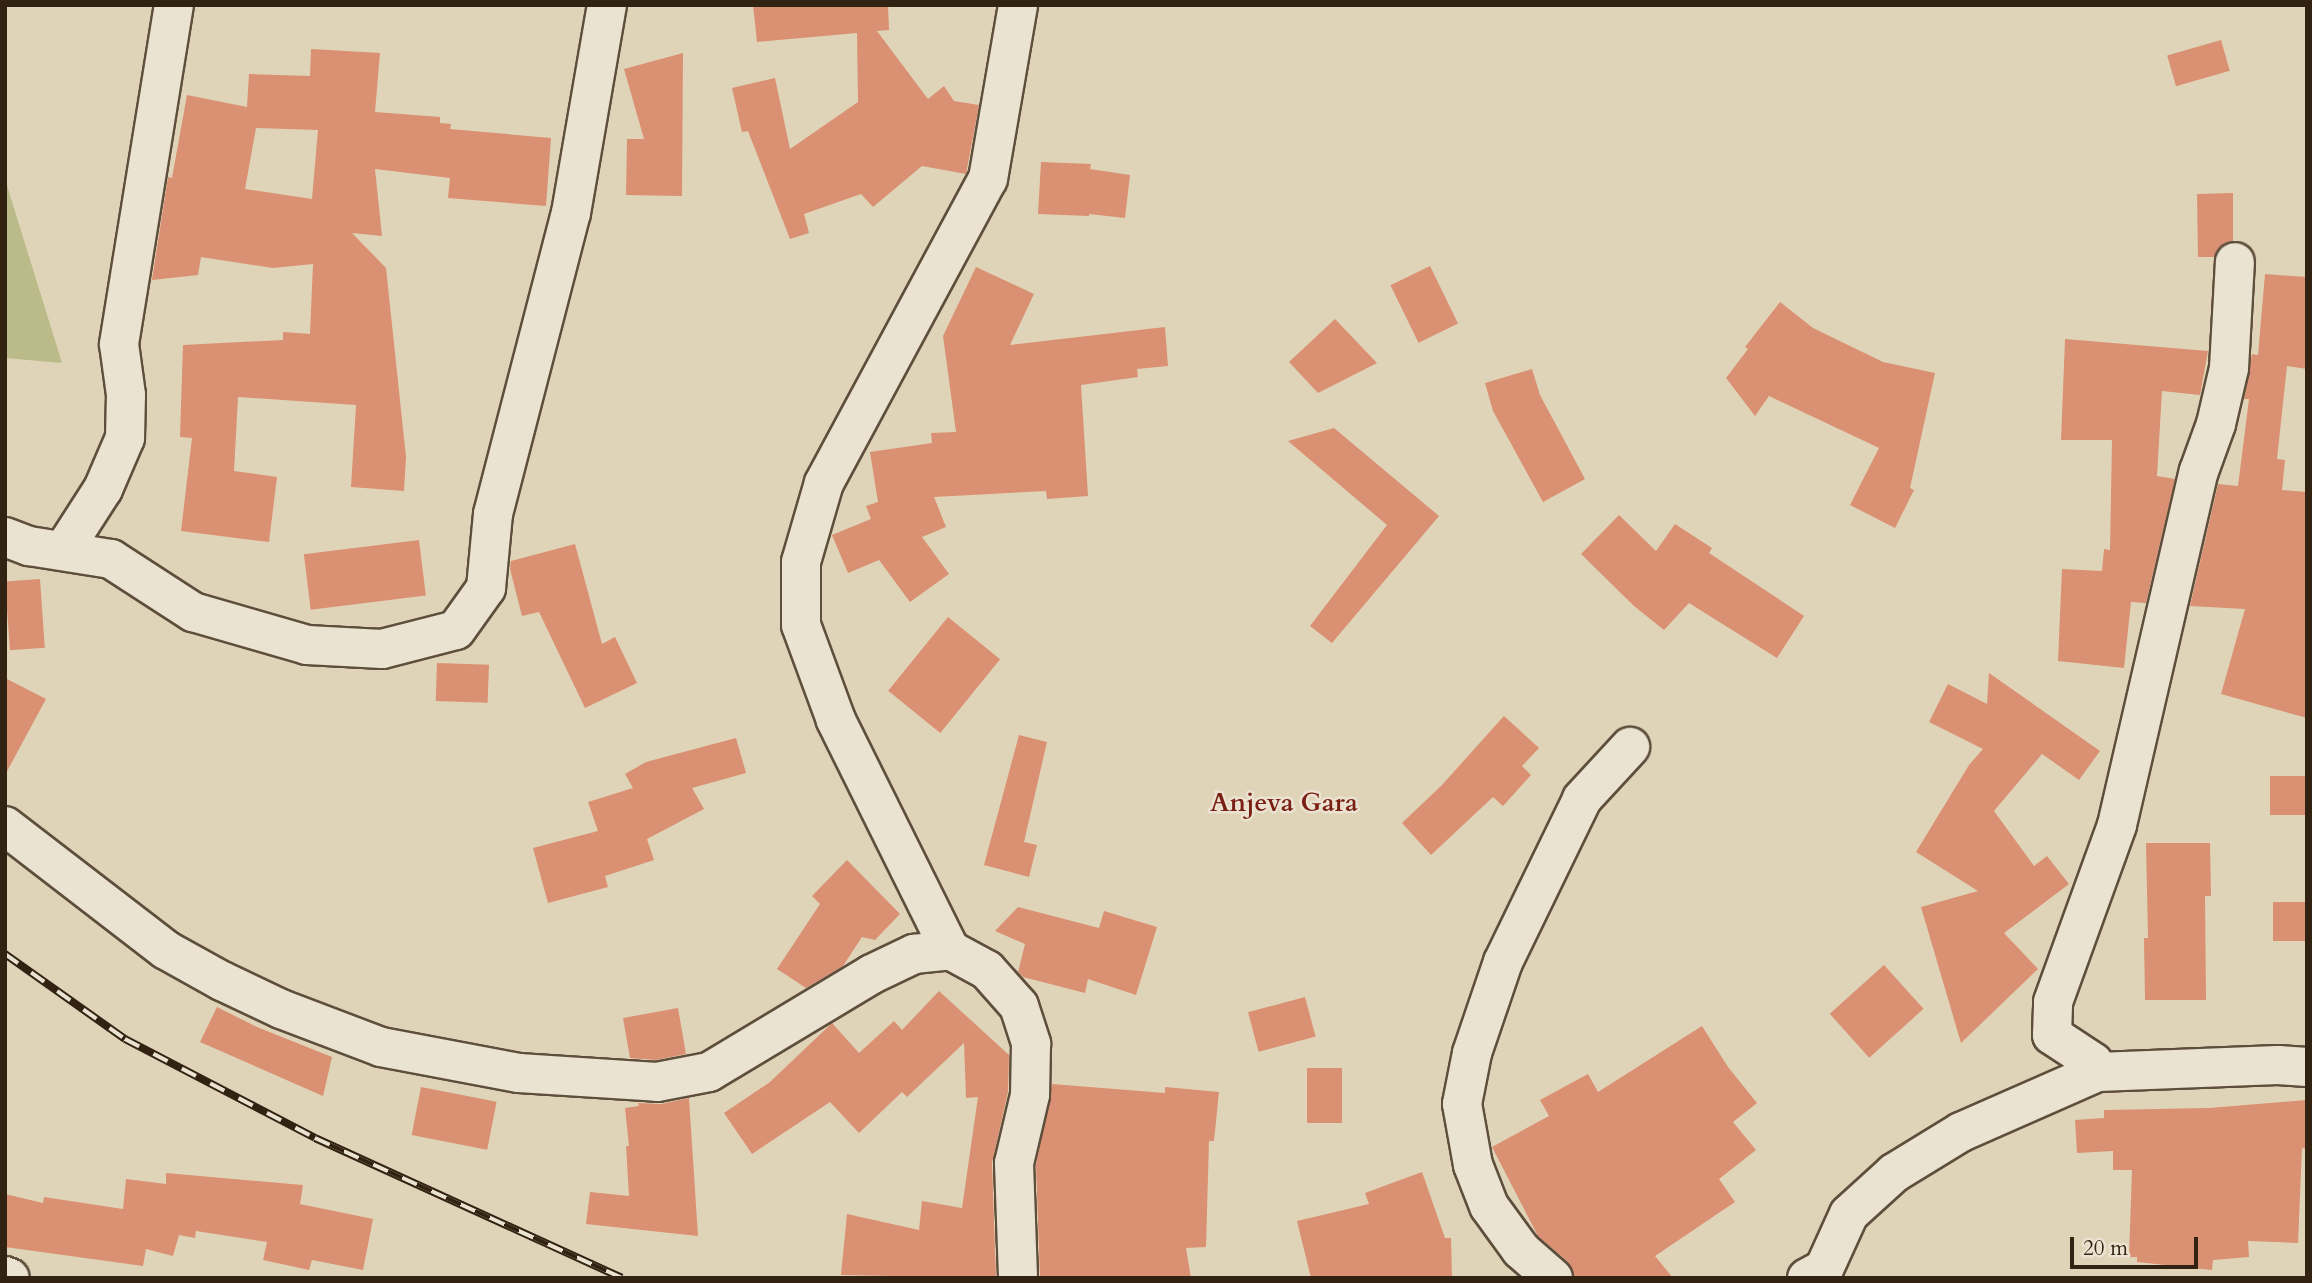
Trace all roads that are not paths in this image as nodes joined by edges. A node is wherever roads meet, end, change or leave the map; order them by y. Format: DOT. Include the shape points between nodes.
graph roads {
  1 [pos="174,5"];
  2 [pos="607,5"];
  3 [pos="1018,5"];
  4 [pos="2235,262"];
  5 [pos="5,537"];
  6 [pos="63,551"];
  7 [pos="1630,747"];
  8 [pos="5,826"];
  9 [pos="950,950"];
  10 [pos="2307,1067"];
  11 [pos="2098,1072"];
  12 [pos="5,1276"];
  13 [pos="10,1278"];
  14 [pos="1018,1278"];
  15 [pos="1553,1278"];
  16 [pos="1807,1278"];
  1 -- 6 [label="street" via="119,344 126,395 125,438 103,489"];
  2 -- 6 [label="street" via="571,213 493,514 486,588 456,630 382,649 307,645 193,612 111,559"];
  3 -- 9 [label="street" via="988,179 824,483 801,562 801,625 836,720"];
  4 -- 11 [label="street" via="2229,368 2199,471 2118,825 2053,1002 2052,1035 2093,1062"];
  5 -- 6 [label="street"];
  7 -- 15 [label="street" via="1582,799 1509,950 1472,1053 1462,1104 1473,1165 1489,1206 1521,1250"];
  8 -- 9 [label="street" via="166,950 222,981 281,1009 381,1046 519,1073 657,1083 709,1072 872,974 914,954"];
  9 -- 14 [label="street" via="987,970 1019,1006 1031,1044 1030,1095 1014,1163"];
  10 -- 11 [label="street"];
  11 -- 16 [label="street" via="1961,1132 1894,1173 1849,1214 1824,1269"];
  12 -- 13 [label="street"];
}
